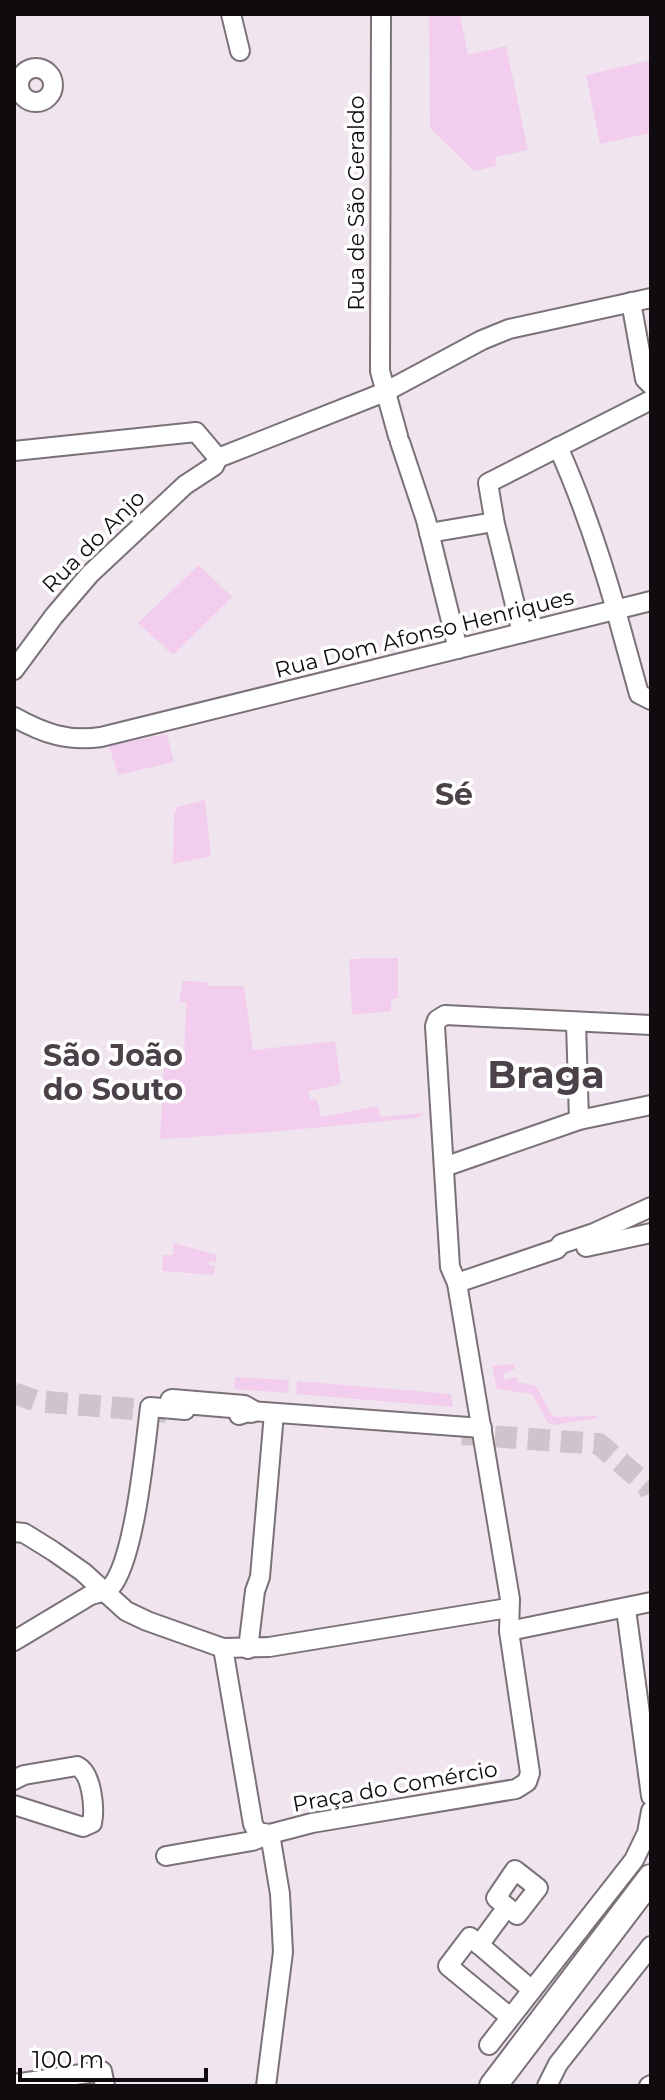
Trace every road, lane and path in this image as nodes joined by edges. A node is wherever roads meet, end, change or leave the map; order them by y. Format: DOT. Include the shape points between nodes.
graph roads {
  1 [pos="231,14"];
  2 [pos="381,14"];
  3 [pos="240,51"];
  4 [pos="651,298"];
  5 [pos="631,302"];
  6 [pos="651,385"];
  7 [pos="385,392"];
  8 [pos="651,400"];
  9 [pos="558,447"];
  10 [pos="14,451"];
  11 [pos="218,458"];
  12 [pos="494,522"];
  13 [pos="429,533"];
  14 [pos="651,601"];
  15 [pos="617,614"];
  16 [pos="522,633"];
  17 [pos="458,649"];
  18 [pos="14,670"];
  19 [pos="651,700"];
  20 [pos="14,717"];
  21 [pos="576,1023"];
  22 [pos="651,1025"];
  23 [pos="651,1105"];
  24 [pos="579,1120"];
  25 [pos="444,1167"];
  26 [pos="651,1207"];
  27 [pos="651,1233"];
  28 [pos="557,1249"];
  29 [pos="457,1283"];
  30 [pos="161,1404"];
  31 [pos="251,1411"];
  32 [pos="274,1413"];
  33 [pos="482,1428"];
  34 [pos="14,1532"];
  35 [pos="105,1592"];
  36 [pos="651,1602"];
  37 [pos="508,1608"];
  38 [pos="626,1609"];
  39 [pos="509,1631"];
  40 [pos="14,1641"];
  41 [pos="223,1648"];
  42 [pos="248,1649"];
  43 [pos="14,1780"];
  44 [pos="651,1796"];
  45 [pos="14,1805"];
  46 [pos="651,1811"];
  47 [pos="270,1834"];
  48 [pos="166,1856"];
  49 [pos="651,1878"];
  50 [pos="507,1907"];
  51 [pos="651,1907"];
  52 [pos="479,1945"];
  53 [pos="651,1946"];
  54 [pos="532,1990"];
  55 [pos="510,2017"];
  56 [pos="489,2045"];
  57 [pos="83,2080"];
  58 [pos="14,2084"];
  59 [pos="105,2086"];
  60 [pos="266,2086"];
  61 [pos="493,2086"];
  62 [pos="512,2086"];
  63 [pos="547,2086"];
  1 -- 3 [label="street"];
  2 -- 7 [label="street, Rua de São Geraldo" via="379,341"];
  4 -- 5 [label="street, Rua do Anjo"];
  5 -- 6 [label="street" via="645,379"];
  5 -- 7 [label="street, Rua do Anjo" via="509,329"];
  7 -- 11 [label="street, Rua do Anjo"];
  7 -- 13 [label="street, Rua de São Geraldo"];
  8 -- 9 [label="street"];
  9 -- 12 [label="street" via="488,483"];
  9 -- 15 [label="street" via="586,514"];
  10 -- 11 [label="street" via="196,432"];
  11 -- 18 [label="street, Rua do Anjo" via="90,574"];
  12 -- 13 [label="street"];
  12 -- 16 [label="street"];
  13 -- 17 [label="street, Rua de São Geraldo"];
  14 -- 15 [label="street, Rua Dom Afonso Henriques"];
  15 -- 16 [label="street, Rua Dom Afonso Henriques"];
  15 -- 19 [label="street" via="639,694"];
  16 -- 17 [label="street, Rua Dom Afonso Henriques"];
  17 -- 20 [label="street, Rua Dom Afonso Henriques" via="86,739 48,734"];
  21 -- 22 [label="street"];
  21 -- 24 [label="street"];
  21 -- 25 [label="street, Praça do Comércio" via="445,1015 437,1020"];
  23 -- 24 [label="street"];
  24 -- 25 [label="street"];
  25 -- 29 [label="street, Praça do Comércio" via="450,1267"];
  26 -- 28 [label="street"];
  27 -- 28 [label="street" via="564,1253"];
  28 -- 29 [label="street"];
  29 -- 33 [label="street, Praça do Comércio"];
  30 -- 31 [label="main road"];
  30 -- 35 [label="street" via="123,1565"];
  31 -- 32 [label="street"];
  32 -- 33 [label="street"];
  32 -- 42 [label="street" via="260,1577"];
  33 -- 37 [label="street, Praça do Comércio"];
  34 -- 35 [label="street" via="53,1551"];
  35 -- 40 [label="street"];
  35 -- 41 [label="street" via="147,1621"];
  36 -- 38 [label="street"];
  37 -- 39 [label="street, Praça do Comércio"];
  37 -- 42 [label="street"];
  38 -- 39 [label="street"];
  38 -- 44 [label="street"];
  39 -- 47 [label="street, Praça do Comércio" via="530,1773 527,1782 516,1789"];
  41 -- 42 [label="street"];
  41 -- 47 [label="street, Praça do Comércio" via="253,1824 257,1832"];
  43 -- 45 [label="street" via="83,1769 92,1823 83,1827"];
  46 -- 54 [label="street" via="634,1860"];
  47 -- 48 [label="street"];
  47 -- 60 [label="street" via="283,1952"];
  49 -- 61 [label="highway"];
  50 -- 52 [label="street"];
  51 -- 62 [label="highway"];
  52 -- 54 [label="street"];
  52 -- 55 [label="street" via="470,1937 448,1966"];
  53 -- 63 [label="street" via="558,2064"];
  54 -- 55 [label="street"];
  55 -- 56 [label="street"];
  57 -- 58 [label="street"];
  57 -- 59 [label="street" via="102,2071"];
}
